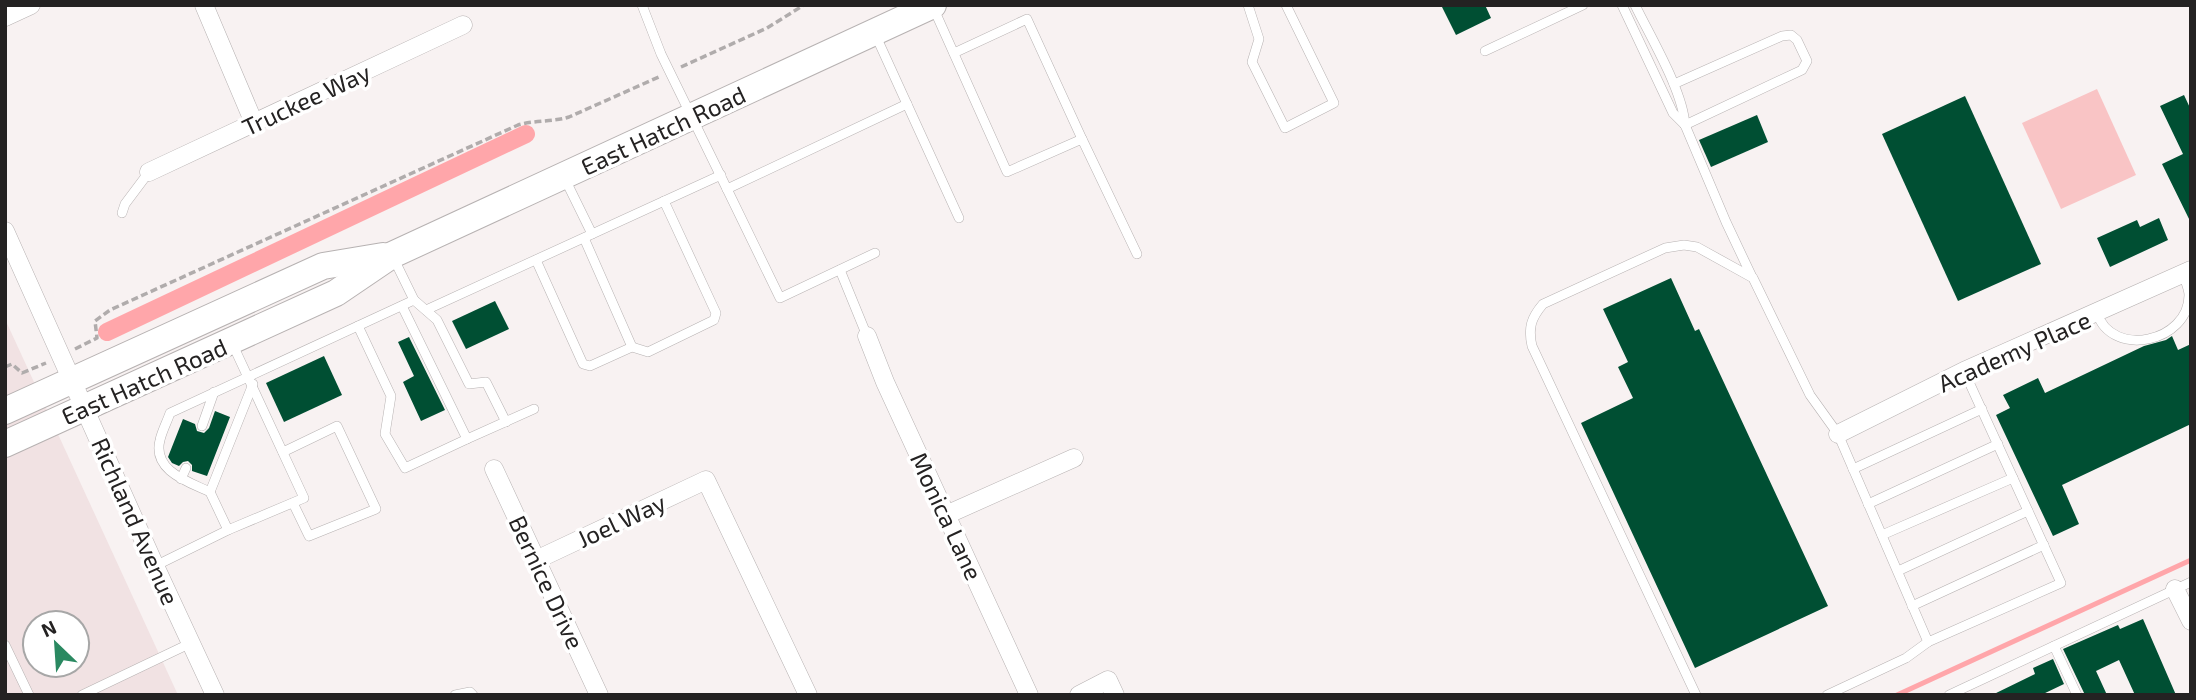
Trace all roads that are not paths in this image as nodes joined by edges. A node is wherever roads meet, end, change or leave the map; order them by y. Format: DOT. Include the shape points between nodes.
graph roads {
  1 [pos="31,5"];
  2 [pos="204,5"];
  3 [pos="642,5"];
  4 [pos="933,5"];
  5 [pos="1248,5"];
  6 [pos="1286,5"];
  7 [pos="1583,5"];
  8 [pos="1622,5"];
  9 [pos="1635,5"];
  10 [pos="5,17"];
  11 [pos="463,25"];
  12 [pos="875,32"];
  13 [pos="1485,51"];
  14 [pos="954,52"];
  15 [pos="1674,84"];
  16 [pos="907,104"];
  17 [pos="691,117"];
  18 [pos="254,122"];
  19 [pos="1685,125"];
  20 [pos="1082,139"];
  21 [pos="149,172"];
  22 [pos="721,175"];
  23 [pos="564,176"];
  24 [pos="727,189"];
  25 [pos="664,201"];
  26 [pos="122,213"];
  27 [pos="959,218"];
  28 [pos="5,231"];
  29 [pos="588,236"];
  30 [pos="875,253"];
  31 [pos="1137,254"];
  32 [pos="392,255"];
  33 [pos="536,260"];
  34 [pos="840,270"];
  35 [pos="2187,272"];
  36 [pos="1753,278"];
  37 [pos="414,300"];
  38 [pos="402,306"];
  39 [pos="426,310"];
  40 [pos="2097,313"];
  41 [pos="358,326"];
  42 [pos="867,336"];
  43 [pos="231,341"];
  44 [pos="632,347"];
  45 [pos="1964,371"];
  46 [pos="251,380"];
  47 [pos="72,381"];
  48 [pos="214,393"];
  49 [pos="85,407"];
  50 [pos="534,409"];
  51 [pos="1982,409"];
  52 [pos="5,411"];
  53 [pos="506,422"];
  54 [pos="202,426"];
  55 [pos="1838,434"];
  56 [pos="467,439"];
  57 [pos="5,444"];
  58 [pos="1998,444"];
  59 [pos="283,452"];
  60 [pos="1074,458"];
  61 [pos="186,468"];
  62 [pos="494,469"];
  63 [pos="1853,469"];
  64 [pos="181,478"];
  65 [pos="2013,478"];
  66 [pos="210,492"];
  67 [pos="293,503"];
  68 [pos="1868,504"];
  69 [pos="2028,511"];
  70 [pos="946,515"];
  71 [pos="228,530"];
  72 [pos="1882,535"];
  73 [pos="2044,545"];
  74 [pos="537,560"];
  75 [pos="155,566"];
  76 [pos="1898,571"];
  77 [pos="2183,586"];
  78 [pos="1912,606"];
  79 [pos="2191,621"];
  80 [pos="1928,642"];
  81 [pos="191,643"];
  82 [pos="5,645"];
  83 [pos="2054,646"];
  84 [pos="1111,688"];
  85 [pos="29,695"];
  86 [pos="82,695"];
  87 [pos="215,695"];
  88 [pos="455,695"];
  89 [pos="474,695"];
  90 [pos="599,695"];
  91 [pos="808,695"];
  92 [pos="1028,695"];
  93 [pos="1079,695"];
  94 [pos="1696,695"];
  95 [pos="1827,695"];
  96 [pos="1949,695"];
  97 [pos="2077,695"];
  1 -- 10 [label="street"];
  2 -- 18 [label="street"];
  3 -- 17 [label="lane"];
  4 -- 12 [label="main road, East Hatch Road"];
  4 -- 14 [label="lane"];
  5 -- 6 [label="lane" via="1259,39 1252,62 1285,128 1334,103"];
  7 -- 13 [label="lane"];
  8 -- 19 [label="lane" via="1673,113"];
  9 -- 15 [label="lane"];
  11 -- 18 [label="street, Truckee Way"];
  12 -- 16 [label="lane"];
  12 -- 17 [label="main road, East Hatch Road"];
  14 -- 20 [label="lane" via="1027,19"];
  14 -- 20 [label="lane" via="1007,172"];
  15 -- 19 [label="lane"];
  15 -- 19 [label="lane" via="1782,36 1797,40 1807,61 1802,70"];
  16 -- 24 [label="lane"];
  16 -- 27 [label="lane"];
  17 -- 22 [label="lane"];
  17 -- 23 [label="main road, East Hatch Road"];
  18 -- 21 [label="street, Truckee Way"];
  19 -- 36 [label="lane"];
  20 -- 31 [label="lane"];
  21 -- 26 [label="lane"];
  22 -- 24 [label="lane"];
  22 -- 25 [label="lane"];
  23 -- 29 [label="lane"];
  23 -- 32 [label="main road, East Hatch Road"];
  24 -- 34 [label="lane" via="780,298"];
  25 -- 29 [label="lane"];
  25 -- 44 [label="lane" via="716,313 714,320 648,352"];
  28 -- 47 [label="street, Richland Avenue"];
  29 -- 33 [label="lane"];
  29 -- 44 [label="lane"];
  30 -- 34 [label="lane"];
  32 -- 37 [label="lane"];
  32 -- 43 [label="main road, East Hatch Road" via="336,293"];
  32 -- 47 [label="main road, East Hatch Road" via="323,266"];
  33 -- 39 [label="lane"];
  33 -- 44 [label="lane" via="583,364 590,366"];
  34 -- 42 [label="lane"];
  35 -- 40 [label="street, Academy Place"];
  35 -- 40 [label="lane" via="2185,311 2176,326 2162,335 2146,341 2129,340 2113,333"];
  36 -- 55 [label="lane" via="1810,395"];
  36 -- 94 [label="lane" via="1697,247 1665,248 1544,304 1533,315 1528,331"];
  37 -- 38 [label="lane"];
  37 -- 39 [label="lane"];
  38 -- 41 [label="lane"];
  38 -- 56 [label="lane"];
  39 -- 53 [label="lane" via="437,320 469,384 486,382"];
  40 -- 45 [label="street, Academy Place"];
  41 -- 46 [label="lane"];
  41 -- 56 [label="lane" via="391,396 385,434 405,468"];
  42 -- 70 [label="street, Monica Lane"];
  43 -- 46 [label="lane"];
  43 -- 49 [label="main road, East Hatch Road"];
  45 -- 51 [label="lane"];
  45 -- 55 [label="street, Academy Place"];
  46 -- 48 [label="lane"];
  46 -- 59 [label="lane"];
  46 -- 66 [label="lane"];
  47 -- 49 [label="street, Richland Avenue"];
  47 -- 52 [label="main road, East Hatch Road"];
  48 -- 54 [label="lane"];
  48 -- 64 [label="lane" via="170,413 166,423 159,443 162,459 171,474"];
  49 -- 57 [label="main road, East Hatch Road"];
  49 -- 75 [label="street, Richland Avenue"];
  50 -- 53 [label="lane"];
  51 -- 58 [label="lane"];
  51 -- 63 [label="lane"];
  53 -- 56 [label="lane"];
  55 -- 63 [label="lane"];
  58 -- 65 [label="lane"];
  58 -- 68 [label="lane"];
  59 -- 67 [label="lane" via="304,498"];
  59 -- 67 [label="lane" via="337,426 376,509 309,536"];
  60 -- 70 [label="street"];
  61 -- 64 [label="lane"];
  62 -- 74 [label="street, Bernice Drive"];
  63 -- 68 [label="lane"];
  64 -- 66 [label="lane"];
  65 -- 69 [label="lane"];
  65 -- 72 [label="lane"];
  66 -- 71 [label="lane"];
  67 -- 71 [label="lane"];
  68 -- 72 [label="lane"];
  69 -- 73 [label="lane"];
  69 -- 76 [label="lane"];
  70 -- 92 [label="street, Monica Lane"];
  71 -- 75 [label="lane"];
  72 -- 76 [label="lane"];
  73 -- 78 [label="lane"];
  73 -- 80 [label="lane" via="2061,583"];
  74 -- 90 [label="street, Bernice Drive"];
  74 -- 91 [label="street, Joel Way" via="706,481"];
  75 -- 81 [label="street, Richland Avenue"];
  76 -- 78 [label="lane"];
  77 -- 79 [label="street"];
  77 -- 83 [label="lane"];
  78 -- 80 [label="lane"];
  80 -- 95 [label="lane" via="1906,658"];
  81 -- 86 [label="lane"];
  81 -- 87 [label="street, Richland Avenue"];
  82 -- 85 [label="lane"];
  83 -- 96 [label="lane"];
  83 -- 97 [label="lane"];
  84 -- 93 [label="street"];
  88 -- 89 [label="lane"];
}
